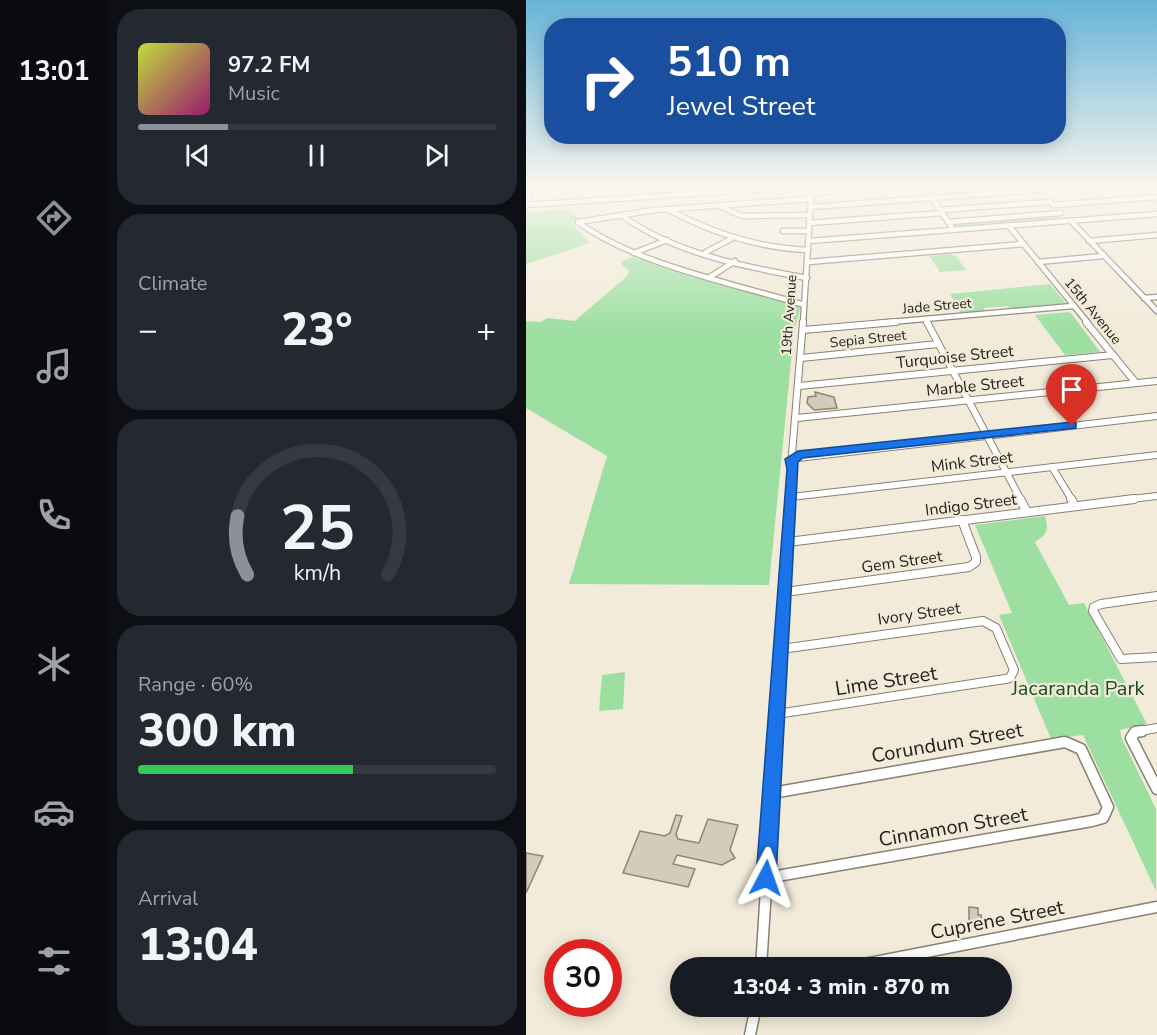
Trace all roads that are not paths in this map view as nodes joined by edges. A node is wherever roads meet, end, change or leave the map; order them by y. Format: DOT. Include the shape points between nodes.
graph roads {
  1 [pos="597,235"];
  2 [pos="657,235"];
  3 [pos="723,235"];
  4 [pos="809,235"];
  5 [pos="890,235"];
  6 [pos="1016,235"];
  7 [pos="1084,235"];
  8 [pos="1150,235"];
  9 [pos="731,239"];
  10 [pos="667,240"];
  11 [pos="1089,241"];
  12 [pos="809,242"];
  13 [pos="1023,244"];
  14 [pos="808,250"];
  15 [pos="706,252"];
  16 [pos="634,253"];
  17 [pos="1103,256"];
  18 [pos="735,261"];
  19 [pos="808,261"];
  20 [pos="1038,262"];
  21 [pos="710,277"];
  22 [pos="806,278"];
  23 [pos="1156,297"];
  24 [pos="1144,298"];
  25 [pos="804,305"];
  26 [pos="1073,306"];
  27 [pos="1156,311"];
  28 [pos="926,319"];
  29 [pos="803,330"];
  30 [pos="938,344"];
  31 [pos="1113,355"];
  32 [pos="801,358"];
  33 [pos="953,371"];
  34 [pos="1156,381"];
  35 [pos="1136,383"];
  36 [pos="799,386"];
  37 [pos="968,400"];
  38 [pos="1156,416"];
  39 [pos="797,418"];
  40 [pos="987,435"];
  41 [pos="1156,454"];
  42 [pos="796,457"];
  43 [pos="1052,466"];
  44 [pos="1006,472"];
  45 [pos="1156,496"];
  46 [pos="792,497"];
  47 [pos="1075,506"];
  48 [pos="1027,512"];
  49 [pos="962,520"];
  50 [pos="788,542"];
  51 [pos="785,592"];
  52 [pos="1156,596"];
  53 [pos="781,649"];
  54 [pos="1156,657"];
  55 [pos="1000,680"];
  56 [pos="777,714"];
  57 [pos="1156,728"];
  58 [pos="1096,779"];
  59 [pos="1156,789"];
  60 [pos="772,790"];
  61 [pos="766,878"];
  62 [pos="1156,907"];
  63 [pos="762,957"];
  64 [pos="900,957"];
  65 [pos="754,1017"];
  66 [pos="750,1035"];
  1 -- 16 [label="street"];
  2 -- 10 [label="street"];
  3 -- 9 [label="street"];
  4 -- 12 [label="street, 19th Avenue"];
  5 -- 12 [label="street"];
  6 -- 13 [label="street, 15th Avenue"];
  7 -- 11 [label="street"];
  8 -- 11 [label="street"];
  9 -- 14 [label="street" via="769,249"];
  9 -- 15 [label="street"];
  10 -- 15 [label="street"];
  10 -- 16 [label="street"];
  11 -- 17 [label="street"];
  12 -- 14 [label="street, 19th Avenue"];
  13 -- 19 [label="street"];
  13 -- 20 [label="street, 15th Avenue"];
  14 -- 19 [label="street, 19th Avenue"];
  15 -- 18 [label="street"];
  16 -- 21 [label="street"];
  17 -- 20 [label="street"];
  17 -- 24 [label="street"];
  18 -- 21 [label="street"];
  18 -- 22 [label="street"];
  19 -- 22 [label="street, 19th Avenue"];
  20 -- 26 [label="street, 15th Avenue"];
  21 -- 25 [label="street"];
  22 -- 25 [label="street, 19th Avenue"];
  23 -- 24 [label="street"];
  24 -- 27 [label="street"];
  25 -- 29 [label="street, 19th Avenue"];
  26 -- 28 [label="street, Jade Street"];
  26 -- 31 [label="street, 15th Avenue"];
  28 -- 29 [label="street, Jade Street"];
  28 -- 30 [label="street"];
  29 -- 32 [label="street, 19th Avenue"];
  30 -- 32 [label="street, Sepia Street"];
  30 -- 33 [label="street"];
  31 -- 33 [label="street, Turquoise Street"];
  31 -- 35 [label="street, 15th Avenue"];
  32 -- 36 [label="street, 19th Avenue"];
  33 -- 36 [label="street, Turquoise Street"];
  33 -- 37 [label="street"];
  34 -- 35 [label="street, Marble Street"];
  35 -- 37 [label="street, Marble Street"];
  36 -- 39 [label="street, 19th Avenue"];
  37 -- 39 [label="street, Marble Street"];
  37 -- 40 [label="street"];
  38 -- 40 [label="street"];
  39 -- 42 [label="street, 19th Avenue"];
  40 -- 42 [label="street"];
  40 -- 44 [label="street"];
  41 -- 43 [label="street, Mink Street"];
  42 -- 46 [label="street, 19th Avenue"];
  43 -- 44 [label="street, Mink Street"];
  43 -- 47 [label="street"];
  44 -- 46 [label="street, Mink Street"];
  44 -- 48 [label="street"];
  45 -- 47 [label="street, Indigo Street"];
  46 -- 50 [label="street, 19th Avenue"];
  47 -- 48 [label="street, Indigo Street"];
  48 -- 49 [label="street, Indigo Street"];
  49 -- 50 [label="street, Indigo Street"];
  49 -- 51 [label="street, Gem Street" via="976,556 976,562 969,567"];
  50 -- 51 [label="street, 19th Avenue"];
  51 -- 53 [label="street, 19th Avenue"];
  52 -- 54 [label="street" via="1101,604 1094,607 1093,613 1121,659"];
  53 -- 55 [label="street, Ivory Street" via="983,621 996,628 1014,670 1010,678"];
  53 -- 56 [label="street, 19th Avenue"];
  55 -- 56 [label="street, Lime Street"];
  56 -- 60 [label="street, 19th Avenue"];
  57 -- 59 [label="street" via="1135,732 1131,738"];
  58 -- 60 [label="street, Corundum Street" via="1081,749 1065,742"];
  58 -- 61 [label="street, Cinnamon Street" via="1108,807 1104,818 1098,820"];
  60 -- 61 [label="street, 19th Avenue"];
  61 -- 63 [label="street, 19th Avenue"];
  62 -- 64 [label="street, Cuprene Street"];
  65 -- 66 [label="street"];
}
